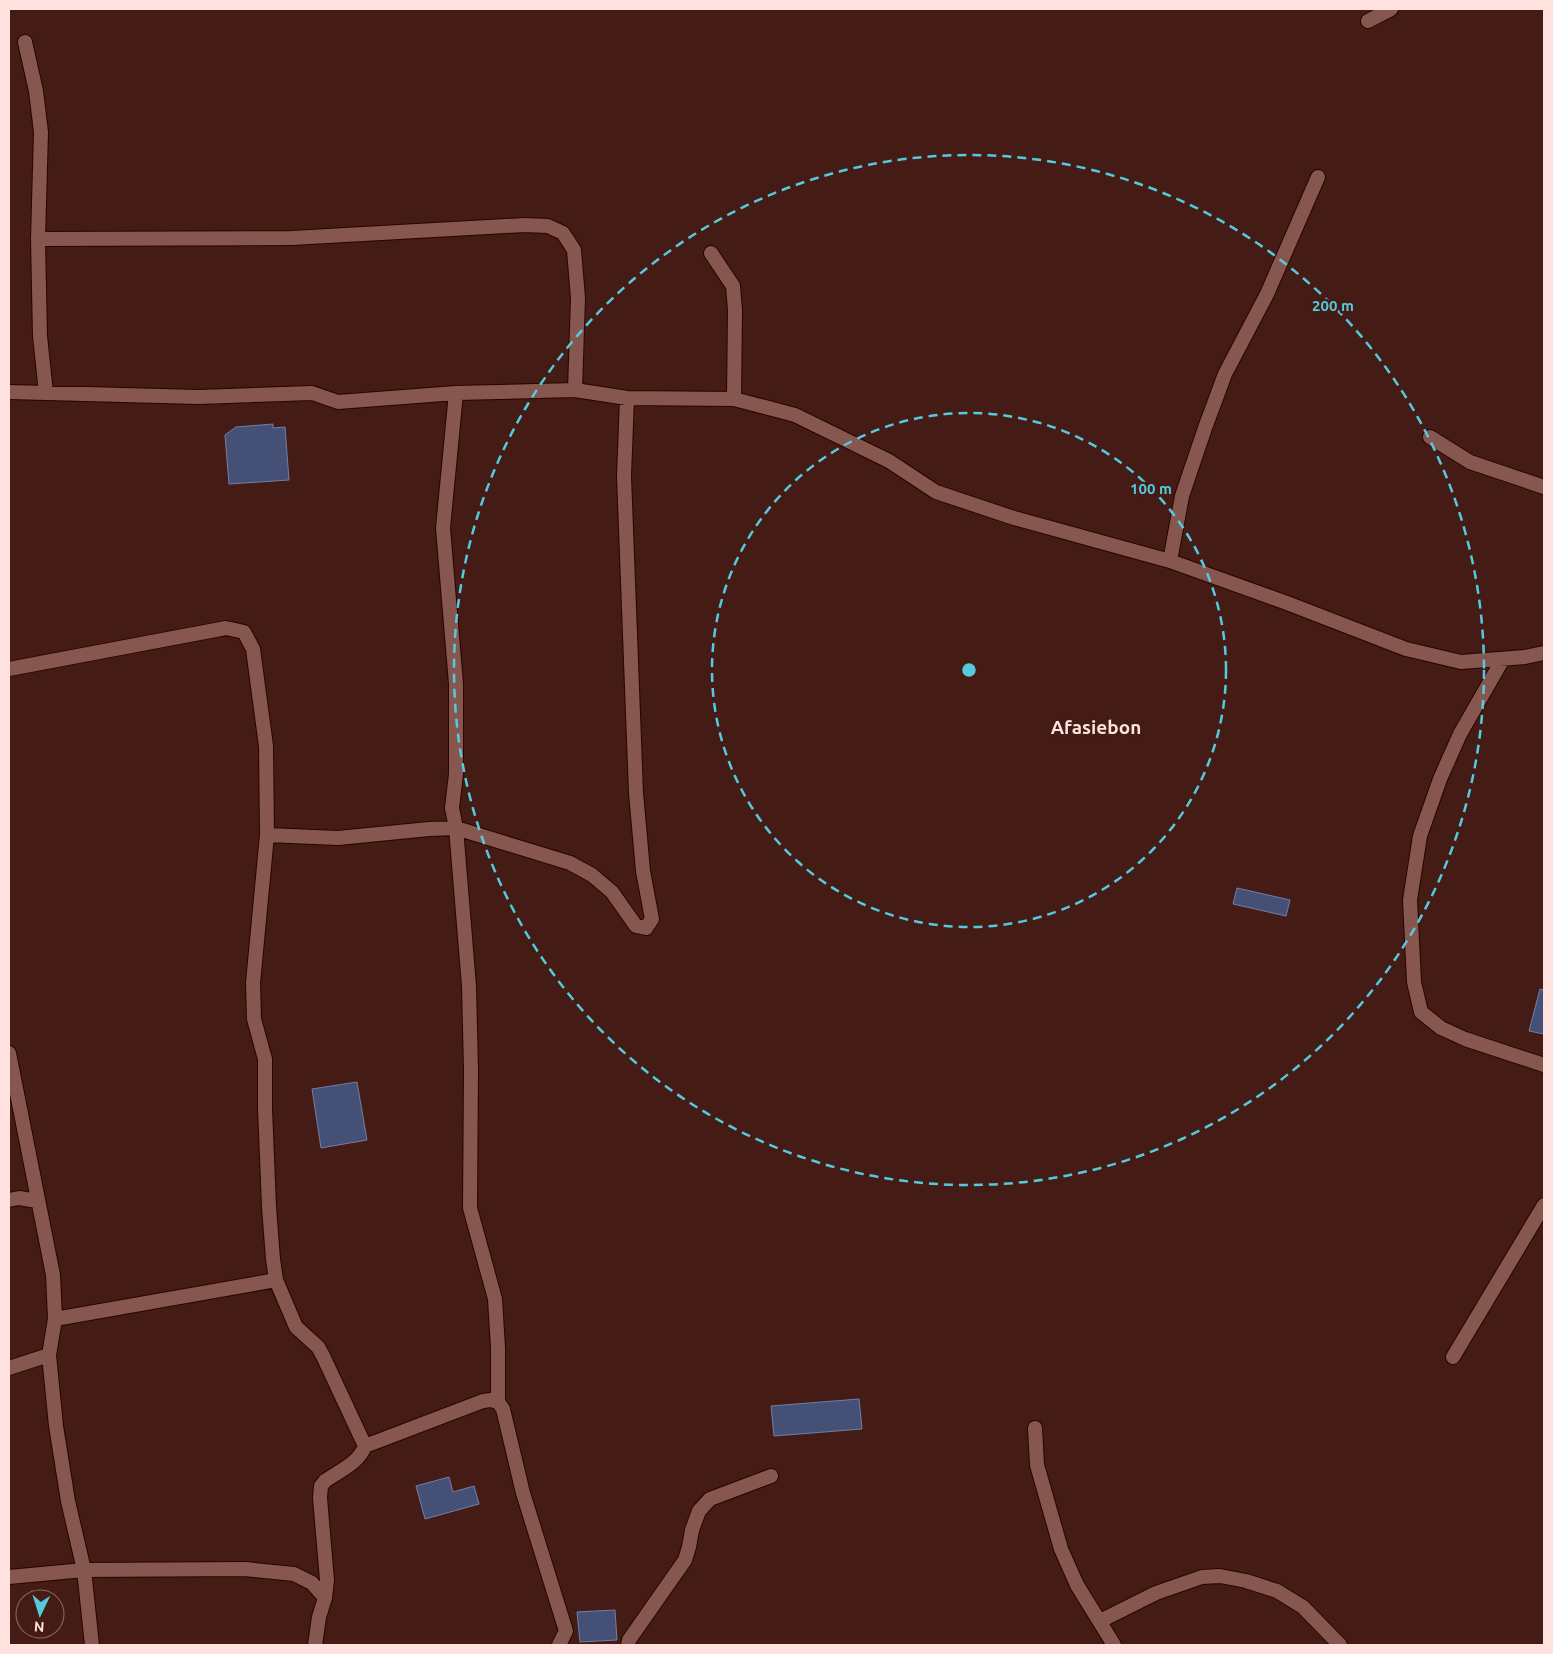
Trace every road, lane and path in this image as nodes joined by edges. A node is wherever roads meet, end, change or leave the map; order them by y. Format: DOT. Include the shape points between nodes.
graph roads {
  1 [pos="1391,9"];
  2 [pos="1368,21"];
  3 [pos="25,42"];
  4 [pos="1318,178"];
  5 [pos="38,239"];
  6 [pos="711,253"];
  7 [pos="575,390"];
  8 [pos="9,392"];
  9 [pos="46,393"];
  10 [pos="456,393"];
  11 [pos="627,398"];
  12 [pos="734,399"];
  13 [pos="1430,437"];
  14 [pos="1544,487"];
  15 [pos="1170,561"];
  16 [pos="1544,653"];
  17 [pos="1503,658"];
  18 [pos="9,669"];
  19 [pos="456,828"];
  20 [pos="267,835"];
  21 [pos="9,1053"];
  22 [pos="1544,1065"];
  23 [pos="9,1200"];
  24 [pos="37,1201"];
  25 [pos="1544,1205"];
  26 [pos="276,1280"];
  27 [pos="55,1319"];
  28 [pos="48,1355"];
  29 [pos="1453,1357"];
  30 [pos="9,1368"];
  31 [pos="498,1402"];
  32 [pos="1036,1428"];
  33 [pos="365,1446"];
  34 [pos="771,1476"];
  35 [pos="84,1570"];
  36 [pos="9,1577"];
  37 [pos="325,1598"];
  38 [pos="1100,1620"];
  39 [pos="92,1645"];
  40 [pos="315,1645"];
  41 [pos="559,1645"];
  42 [pos="628,1645"];
  43 [pos="1114,1645"];
  44 [pos="1340,1645"];
  1 -- 2 [label="street"];
  3 -- 5 [label="street" via="41,132"];
  4 -- 15 [label="street" via="1267,294 1225,374 1182,496"];
  5 -- 7 [label="street" via="292,238 548,226 563,233 574,250 578,298"];
  5 -- 9 [label="street" via="40,336"];
  6 -- 12 [label="street" via="734,286"];
  7 -- 10 [label="street"];
  7 -- 11 [label="street"];
  8 -- 9 [label="street"];
  9 -- 10 [label="street" via="199,398 312,393 338,402"];
  10 -- 19 [label="street" via="443,528 456,684 456,774 452,808"];
  11 -- 12 [label="street"];
  11 -- 19 [label="street" via="624,486 636,793 643,871 652,919 646,928 636,926 612,892 592,874 570,863"];
  12 -- 15 [label="street" via="795,415 889,461 936,492 1014,518"];
  13 -- 14 [label="street" via="1470,462"];
  15 -- 17 [label="street" via="1406,649 1461,662"];
  16 -- 17 [label="street"];
  17 -- 22 [label="street" via="1460,734 1420,836 1410,900 1414,982 1421,1012 1441,1028"];
  18 -- 20 [label="street" via="226,628 244,632 253,649 266,746"];
  19 -- 20 [label="street" via="338,838"];
  19 -- 31 [label="street" via="469,986 470,1208 495,1299"];
  20 -- 26 [label="street" via="253,983 254,1019 265,1060 269,1207"];
  21 -- 24 [label="street"];
  23 -- 24 [label="street"];
  24 -- 27 [label="street" via="53,1275"];
  25 -- 29 [label="street"];
  26 -- 27 [label="street"];
  26 -- 33 [label="street" via="296,1327 323,1356"];
  27 -- 28 [label="street"];
  28 -- 30 [label="street"];
  28 -- 35 [label="street" via="68,1501"];
  31 -- 33 [label="street" via="483,1401"];
  31 -- 41 [label="street" via="566,1631"];
  32 -- 38 [label="street" via="1037,1464 1061,1549 1077,1585"];
  33 -- 37 [label="street" via="357,1460 321,1486 327,1580"];
  34 -- 42 [label="street" via="710,1499 699,1511 686,1560"];
  35 -- 36 [label="street"];
  35 -- 37 [label="street" via="245,1569 294,1574 312,1582"];
  35 -- 39 [label="street"];
  37 -- 40 [label="street"];
  38 -- 43 [label="street"];
  38 -- 44 [label="street" via="1156,1593 1202,1577 1220,1576 1277,1592 1303,1607"];
}
